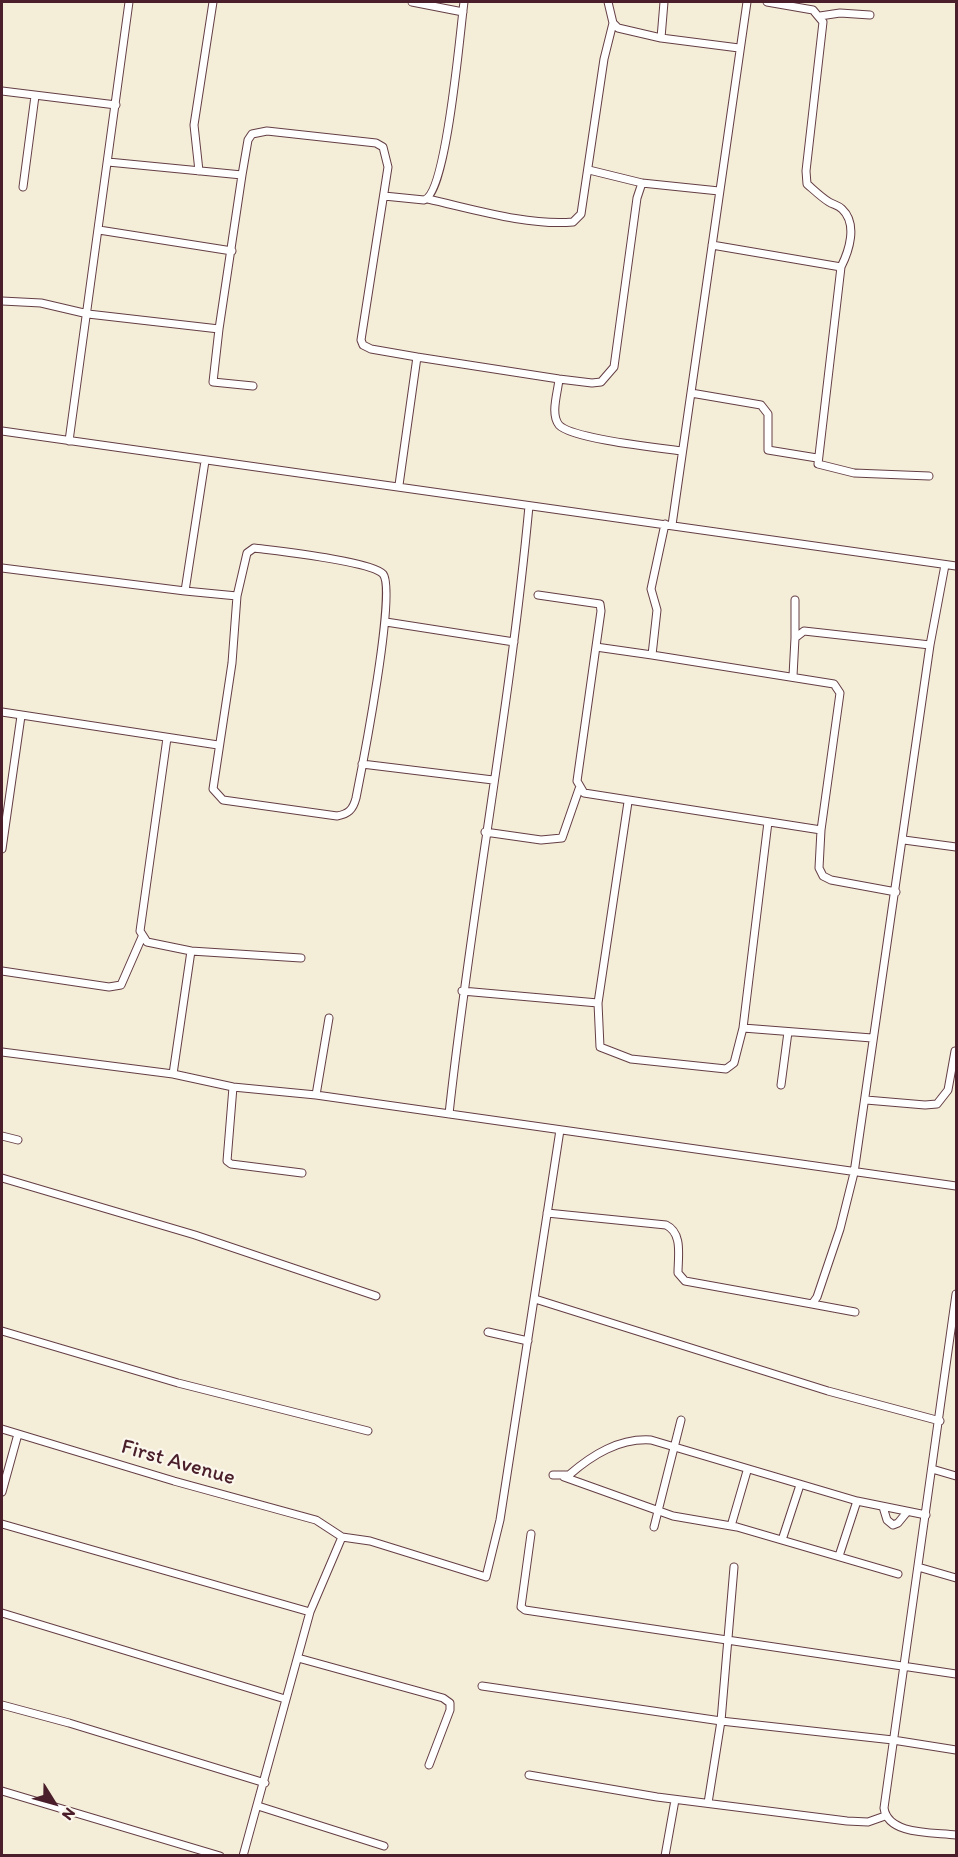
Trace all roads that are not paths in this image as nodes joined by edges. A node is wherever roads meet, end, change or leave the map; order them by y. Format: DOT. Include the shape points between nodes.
graph roads {
  1 [pos="129,2"];
  2 [pos="213,2"];
  3 [pos="412,2"];
  4 [pos="465,2"];
  5 [pos="608,2"];
  6 [pos="664,2"];
  7 [pos="747,2"];
  8 [pos="767,2"];
  9 [pos="463,12"];
  10 [pos="870,15"];
  11 [pos="820,16"];
  12 [pos="613,23"];
  13 [pos="661,38"];
  14 [pos="739,48"];
  15 [pos="2,91"];
  16 [pos="35,96"];
  17 [pos="116,105"];
  18 [pos="108,162"];
  19 [pos="589,170"];
  20 [pos="199,171"];
  21 [pos="242,175"];
  22 [pos="642,183"];
  23 [pos="23,187"];
  24 [pos="719,190"];
  25 [pos="384,196"];
  26 [pos="428,199"];
  27 [pos="99,230"];
  28 [pos="712,245"];
  29 [pos="232,251"];
  30 [pos="842,267"];
  31 [pos="2,301"];
  32 [pos="88,314"];
  33 [pos="219,328"];
  34 [pos="417,357"];
  35 [pos="559,379"];
  36 [pos="253,386"];
  37 [pos="691,393"];
  38 [pos="2,431"];
  39 [pos="69,441"];
  40 [pos="682,451"];
  41 [pos="817,458"];
  42 [pos="205,461"];
  43 [pos="929,476"];
  44 [pos="399,485"];
  45 [pos="529,506"];
  46 [pos="669,524"];
  47 [pos="945,565"];
  48 [pos="957,566"];
  49 [pos="2,568"];
  50 [pos="185,591"];
  51 [pos="538,595"];
  52 [pos="237,596"];
  53 [pos="795,600"];
  54 [pos="386,622"];
  55 [pos="795,638"];
  56 [pos="514,642"];
  57 [pos="930,645"];
  58 [pos="596,647"];
  59 [pos="652,655"];
  60 [pos="793,676"];
  61 [pos="2,712"];
  62 [pos="21,716"];
  63 [pos="166,738"];
  64 [pos="218,745"];
  65 [pos="362,764"];
  66 [pos="493,780"];
  67 [pos="579,789"];
  68 [pos="628,802"];
  69 [pos="768,822"];
  70 [pos="821,830"];
  71 [pos="485,832"];
  72 [pos="904,840"];
  73 [pos="957,847"];
  74 [pos="2,849"];
  75 [pos="896,892"];
  76 [pos="142,937"];
  77 [pos="191,951"];
  78 [pos="301,958"];
  79 [pos="2,971"];
  80 [pos="462,991"];
  81 [pos="598,1003"];
  82 [pos="329,1018"];
  83 [pos="743,1028"];
  84 [pos="788,1032"];
  85 [pos="872,1038"];
  86 [pos="956,1049"];
  87 [pos="2,1052"];
  88 [pos="173,1074"];
  89 [pos="781,1085"];
  90 [pos="233,1087"];
  91 [pos="316,1095"];
  92 [pos="866,1100"];
  93 [pos="449,1114"];
  94 [pos="560,1130"];
  95 [pos="2,1136"];
  96 [pos="18,1140"];
  97 [pos="302,1173"];
  98 [pos="854,1173"];
  99 [pos="2,1178"];
  100 [pos="957,1186"];
  101 [pos="547,1213"];
  102 [pos="957,1294"];
  103 [pos="376,1296"];
  104 [pos="535,1299"];
  105 [pos="812,1304"];
  106 [pos="855,1312"];
  107 [pos="2,1332"];
  108 [pos="488,1332"];
  109 [pos="528,1341"];
  110 [pos="952,1363"];
  111 [pos="681,1420"];
  112 [pos="940,1421"];
  113 [pos="2,1429"];
  114 [pos="368,1431"];
  115 [pos="18,1434"];
  116 [pos="673,1448"];
  117 [pos="932,1469"];
  118 [pos="747,1471"];
  119 [pos="553,1475"];
  120 [pos="957,1476"];
  121 [pos="564,1477"];
  122 [pos="800,1485"];
  123 [pos="2,1492"];
  124 [pos="857,1501"];
  125 [pos="883,1507"];
  126 [pos="658,1510"];
  127 [pos="907,1512"];
  128 [pos="926,1515"];
  129 [pos="2,1524"];
  130 [pos="731,1526"];
  131 [pos="654,1527"];
  132 [pos="531,1534"];
  133 [pos="342,1537"];
  134 [pos="782,1540"];
  135 [pos="839,1556"];
  136 [pos="734,1567"];
  137 [pos="918,1567"];
  138 [pos="898,1574"];
  139 [pos="957,1578"];
  140 [pos="310,1612"];
  141 [pos="2,1613"];
  142 [pos="727,1642"];
  143 [pos="298,1658"];
  144 [pos="903,1665"];
  145 [pos="957,1674"];
  146 [pos="482,1686"];
  147 [pos="285,1699"];
  148 [pos="2,1705"];
  149 [pos="721,1721"];
  150 [pos="892,1740"];
  151 [pos="957,1750"];
  152 [pos="429,1764"];
  153 [pos="529,1775"];
  154 [pos="265,1783"];
  155 [pos="2,1791"];
  156 [pos="675,1800"];
  157 [pos="708,1803"];
  158 [pos="258,1806"];
  159 [pos="885,1816"];
  160 [pos="957,1835"];
  161 [pos="384,1846"];
  162 [pos="242,1855"];
  163 [pos="220,1856"];
  164 [pos="665,1856"];
  1 -- 17 [label="street"];
  2 -- 20 [label="street" via="194,125"];
  3 -- 9 [label="street"];
  4 -- 9 [label="street"];
  5 -- 12 [label="street"];
  6 -- 13 [label="street"];
  7 -- 14 [label="street"];
  8 -- 11 [label="street" via="813,10"];
  9 -- 26 [label="street" via="449,124 435,189"];
  10 -- 11 [label="street"];
  11 -- 30 [label="street" via="824,33 807,184 846,214 851,230 849,251"];
  12 -- 13 [label="street" via="624,32"];
  12 -- 19 [label="street"];
  13 -- 14 [label="street"];
  14 -- 24 [label="street"];
  15 -- 16 [label="street"];
  16 -- 17 [label="street"];
  16 -- 23 [label="street"];
  17 -- 18 [label="street"];
  18 -- 20 [label="street"];
  18 -- 27 [label="street"];
  19 -- 22 [label="street"];
  19 -- 26 [label="street" via="581,214 573,222 494,214"];
  20 -- 21 [label="street"];
  21 -- 25 [label="street" via="248,140 259,131 376,143 387,155"];
  21 -- 29 [label="street"];
  22 -- 24 [label="street"];
  22 -- 35 [label="street" via="614,367 601,382 592,384"];
  24 -- 28 [label="street"];
  25 -- 26 [label="street"];
  25 -- 34 [label="street" via="363,345 371,350"];
  27 -- 29 [label="street"];
  27 -- 32 [label="street"];
  28 -- 30 [label="street"];
  28 -- 37 [label="street"];
  29 -- 33 [label="street"];
  30 -- 41 [label="street"];
  31 -- 32 [label="street" via="41,303"];
  32 -- 33 [label="street"];
  32 -- 39 [label="street"];
  33 -- 36 [label="street" via="213,382"];
  34 -- 35 [label="street"];
  34 -- 44 [label="street"];
  35 -- 40 [label="street" via="555,414 558,424 566,430"];
  37 -- 40 [label="street"];
  37 -- 41 [label="street" via="761,405 768,414 768,450"];
  38 -- 39 [label="street"];
  39 -- 42 [label="street"];
  40 -- 46 [label="street"];
  41 -- 43 [label="street" via="818,464 854,473"];
  42 -- 44 [label="street"];
  42 -- 50 [label="street"];
  44 -- 45 [label="street"];
  45 -- 46 [label="street"];
  45 -- 56 [label="street"];
  46 -- 47 [label="street"];
  46 -- 59 [label="street" via="651,589 657,610"];
  47 -- 48 [label="street"];
  47 -- 57 [label="street"];
  49 -- 50 [label="street"];
  50 -- 52 [label="street"];
  51 -- 58 [label="street" via="600,604"];
  52 -- 54 [label="street" via="247,553 254,548 358,564 384,575"];
  52 -- 64 [label="street" via="232,663"];
  53 -- 55 [label="street"];
  54 -- 56 [label="street"];
  54 -- 65 [label="street"];
  55 -- 57 [label="street" via="804,631"];
  55 -- 60 [label="street"];
  56 -- 66 [label="street"];
  57 -- 72 [label="street"];
  58 -- 59 [label="street"];
  58 -- 67 [label="street"];
  59 -- 60 [label="street"];
  60 -- 70 [label="street" via="834,684 840,693"];
  61 -- 62 [label="street"];
  62 -- 63 [label="street"];
  62 -- 74 [label="street"];
  63 -- 64 [label="street"];
  63 -- 76 [label="street"];
  64 -- 65 [label="street" via="213,780 218,797 325,814 347,814 354,807"];
  65 -- 66 [label="street"];
  66 -- 71 [label="street"];
  67 -- 68 [label="street"];
  67 -- 71 [label="street" via="562,838 542,840"];
  68 -- 69 [label="street"];
  68 -- 81 [label="street"];
  69 -- 70 [label="street"];
  69 -- 83 [label="street"];
  70 -- 75 [label="street" via="819,868 823,876"];
  71 -- 80 [label="street"];
  72 -- 73 [label="street"];
  72 -- 75 [label="street"];
  75 -- 85 [label="street"];
  76 -- 77 [label="street" via="147,942"];
  76 -- 79 [label="street" via="121,985 109,987"];
  77 -- 78 [label="street"];
  77 -- 88 [label="street"];
  80 -- 81 [label="street"];
  80 -- 93 [label="street"];
  81 -- 83 [label="street" via="600,1047 631,1059 726,1069 734,1063"];
  82 -- 91 [label="street"];
  83 -- 84 [label="street"];
  84 -- 85 [label="street"];
  84 -- 89 [label="street"];
  85 -- 92 [label="street"];
  86 -- 92 [label="street" via="948,1090 937,1104"];
  87 -- 88 [label="street"];
  88 -- 90 [label="street"];
  90 -- 91 [label="street"];
  90 -- 97 [label="street" via="227,1161"];
  91 -- 93 [label="street"];
  92 -- 98 [label="street"];
  93 -- 94 [label="street"];
  94 -- 98 [label="street"];
  94 -- 101 [label="street"];
  95 -- 96 [label="street"];
  98 -- 100 [label="street"];
  98 -- 105 [label="street" via="840,1230"];
  99 -- 103 [label="street" via="195,1235"];
  101 -- 104 [label="street"];
  101 -- 105 [label="street" via="666,1225 674,1228 678,1236 680,1279"];
  102 -- 110 [label="street"];
  104 -- 109 [label="street"];
  104 -- 112 [label="street"];
  105 -- 106 [label="street"];
  107 -- 114 [label="street" via="178,1383"];
  108 -- 109 [label="street"];
  109 -- 133 [label="street" via="500,1520 486,1577 370,1541"];
  110 -- 112 [label="street"];
  111 -- 116 [label="street"];
  112 -- 117 [label="street"];
  113 -- 115 [label="street, First Avenue"];
  115 -- 123 [label="street"];
  115 -- 133 [label="street, First Avenue" via="316,1520"];
  116 -- 118 [label="street"];
  116 -- 121 [label="street" via="651,1440 632,1439 590,1457"];
  116 -- 126 [label="street"];
  117 -- 120 [label="street"];
  117 -- 128 [label="street"];
  118 -- 122 [label="street"];
  118 -- 130 [label="street"];
  119 -- 121 [label="street"];
  121 -- 126 [label="street"];
  122 -- 124 [label="street"];
  122 -- 134 [label="street"];
  124 -- 125 [label="street"];
  124 -- 135 [label="street"];
  125 -- 127 [label="street"];
  125 -- 127 [label="street" via="893,1525"];
  126 -- 130 [label="street"];
  126 -- 131 [label="street"];
  127 -- 128 [label="street"];
  128 -- 137 [label="street"];
  129 -- 140 [label="street"];
  130 -- 134 [label="street"];
  132 -- 142 [label="street" via="521,1608"];
  133 -- 140 [label="street"];
  134 -- 135 [label="street"];
  135 -- 138 [label="street"];
  136 -- 142 [label="street"];
  137 -- 139 [label="street"];
  137 -- 144 [label="street"];
  140 -- 143 [label="street"];
  141 -- 147 [label="street"];
  142 -- 144 [label="street"];
  142 -- 149 [label="street"];
  143 -- 147 [label="street"];
  143 -- 152 [label="street" via="450,1703"];
  144 -- 145 [label="street"];
  144 -- 150 [label="street"];
  146 -- 149 [label="street"];
  147 -- 154 [label="street"];
  148 -- 154 [label="street"];
  149 -- 150 [label="street"];
  149 -- 157 [label="street"];
  150 -- 151 [label="street"];
  150 -- 159 [label="street"];
  153 -- 156 [label="street"];
  154 -- 158 [label="street"];
  155 -- 163 [label="street"];
  156 -- 157 [label="street"];
  156 -- 164 [label="street"];
  157 -- 159 [label="street" via="847,1821 868,1822"];
  158 -- 161 [label="street"];
  158 -- 162 [label="street"];
  159 -- 160 [label="street" via="904,1828"];
}
